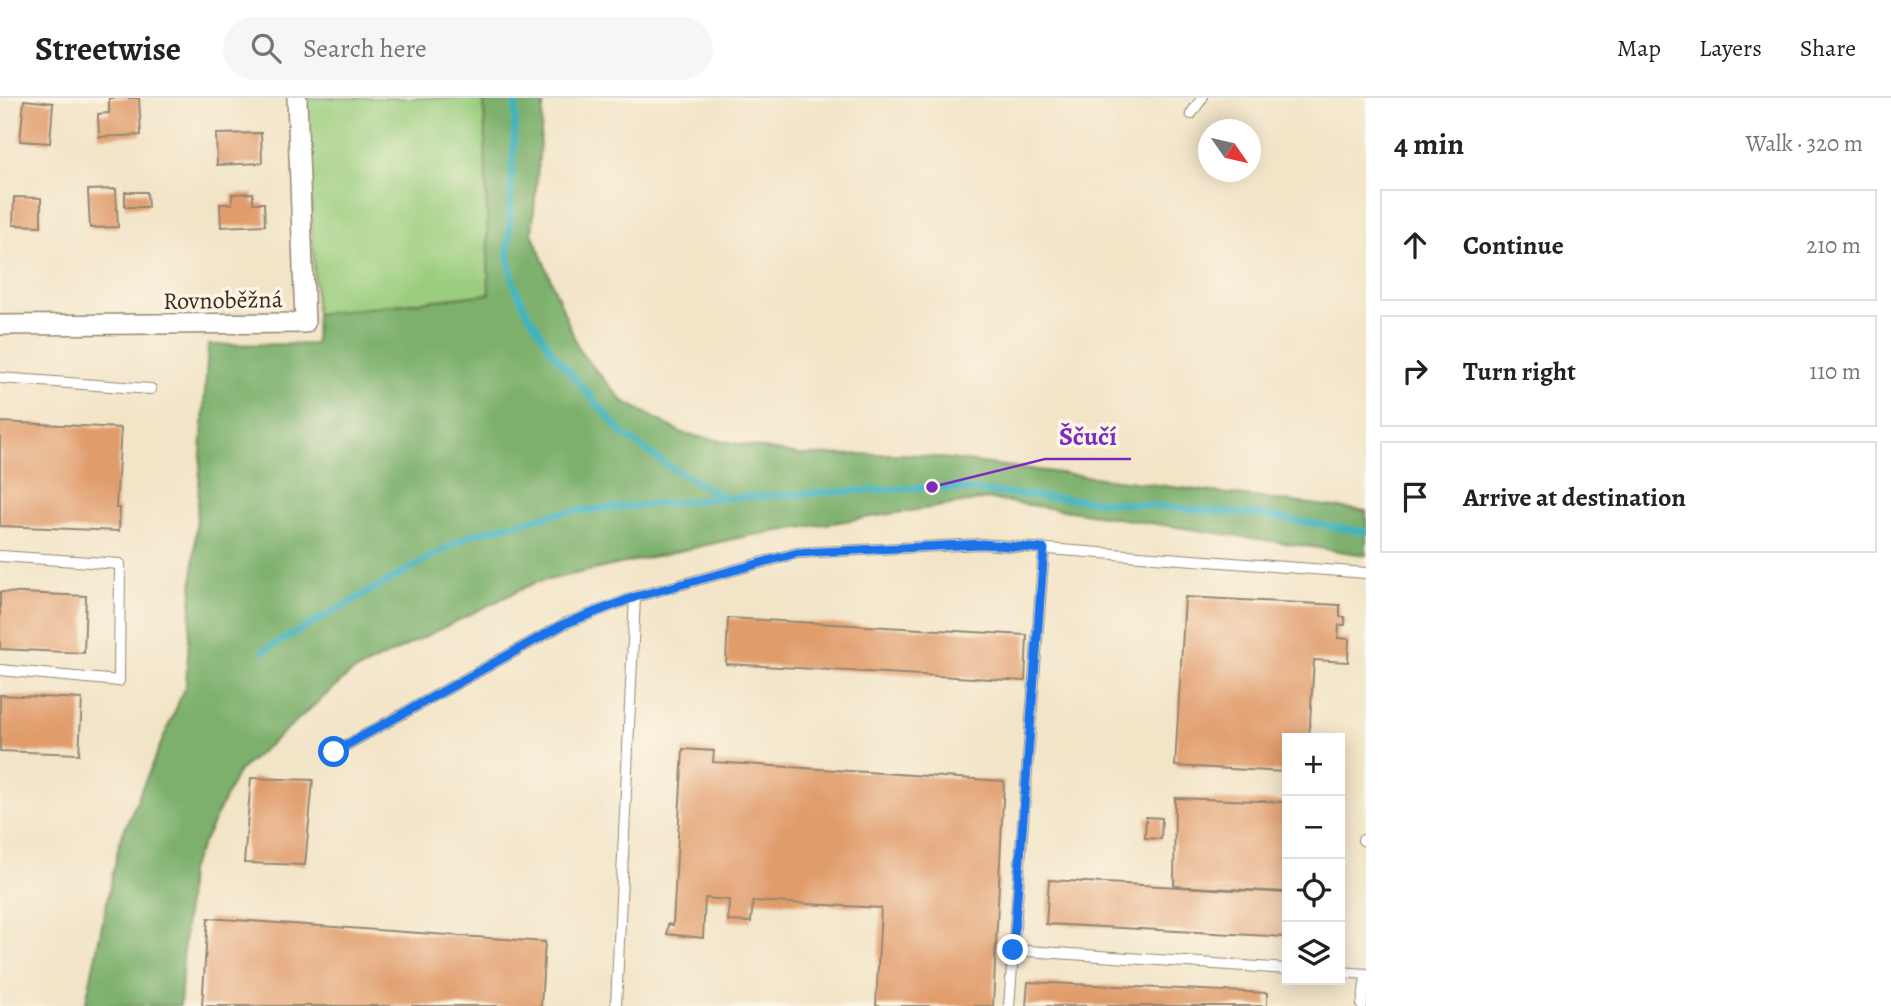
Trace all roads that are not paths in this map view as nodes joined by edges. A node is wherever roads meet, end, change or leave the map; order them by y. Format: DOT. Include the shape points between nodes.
graph roads {
  1 [pos="297,98"];
  2 [pos="1202,98"];
  3 [pos="1191,114"];
  4 [pos="0,325"];
  5 [pos="0,378"];
  6 [pos="151,388"];
  7 [pos="1044,549"];
  8 [pos="0,556"];
  9 [pos="1366,573"];
  10 [pos="635,597"];
  11 [pos="0,670"];
  12 [pos="334,752"];
  13 [pos="1013,950"];
  14 [pos="1282,969"];
  15 [pos="1345,973"];
  16 [pos="1366,975"];
  17 [pos="616,1006"];
  18 [pos="1009,1006"];
  19 [pos="1362,1006"];
  1 -- 4 [label="street, Rovnoběžná" via="305,323"];
  2 -- 3 [label="lane"];
  5 -- 6 [label="lane"];
  7 -- 9 [label="lane"];
  7 -- 10 [label="lane" via="982,544 797,553"];
  7 -- 13 [label="lane"];
  8 -- 11 [label="lane" via="120,564 118,681"];
  10 -- 12 [label="lane" via="564,624"];
  10 -- 17 [label="lane"];
  13 -- 14 [label="lane"];
  13 -- 18 [label="lane"];
  15 -- 16 [label="lane"];
  16 -- 19 [label="lane"];
}
